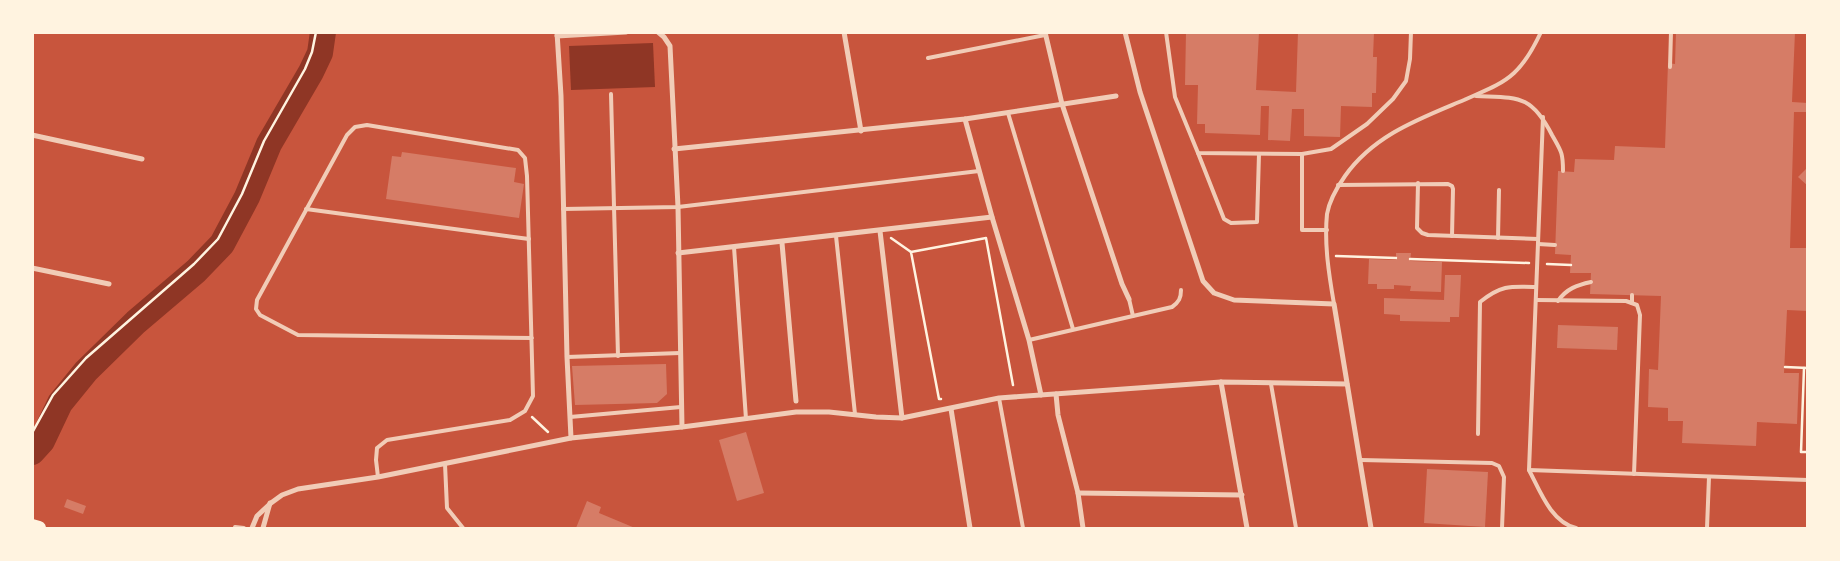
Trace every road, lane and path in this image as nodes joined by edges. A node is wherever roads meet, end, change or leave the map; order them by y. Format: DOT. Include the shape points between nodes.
graph roads {
  1 [pos="316,32"];
  2 [pos="626,32"];
  3 [pos="658,32"];
  4 [pos="844,32"];
  5 [pos="1126,32"];
  6 [pos="1166,32"];
  7 [pos="1411,32"];
  8 [pos="1541,32"];
  9 [pos="1671,32"];
  10 [pos="557,34"];
  11 [pos="1045,34"];
  12 [pos="928,58"];
  13 [pos="1670,67"];
  14 [pos="611,94"];
  15 [pos="1116,96"];
  16 [pos="1473,96"];
  17 [pos="1062,104"];
  18 [pos="1008,113"];
  19 [pos="1543,117"];
  20 [pos="965,119"];
  21 [pos="861,131"];
  22 [pos="32,135"];
  23 [pos="674,149"];
  24 [pos="1198,153"];
  25 [pos="1259,154"];
  26 [pos="1302,154"];
  27 [pos="142,160"];
  28 [pos="979,171"];
  29 [pos="1562,171"];
  30 [pos="1418,183"];
  31 [pos="1338,186"];
  32 [pos="1499,190"];
  33 [pos="613,207"];
  34 [pos="678,207"];
  35 [pos="306,209"];
  36 [pos="563,209"];
  37 [pos="992,218"];
  38 [pos="1328,230"];
  39 [pos="880,231"];
  40 [pos="836,236"];
  41 [pos="1452,236"];
  42 [pos="1498,238"];
  43 [pos="529,239"];
  44 [pos="1538,239"];
  45 [pos="782,243"];
  46 [pos="1538,244"];
  47 [pos="1555,245"];
  48 [pos="734,247"];
  49 [pos="911,252"];
  50 [pos="678,254"];
  51 [pos="1327,255"];
  52 [pos="1396,258"];
  53 [pos="1410,259"];
  54 [pos="1537,264"];
  55 [pos="1571,265"];
  56 [pos="32,268"];
  57 [pos="1591,282"];
  58 [pos="109,284"];
  59 [pos="1536,287"];
  60 [pos="1181,290"];
  61 [pos="1632,295"];
  62 [pos="1129,299"];
  63 [pos="1536,300"];
  64 [pos="1558,300"];
  65 [pos="1632,303"];
  66 [pos="1334,304"];
  67 [pos="1133,316"];
  68 [pos="1074,329"];
  69 [pos="532,338"];
  70 [pos="1029,340"];
  71 [pos="680,353"];
  72 [pos="618,356"];
  73 [pos="567,357"];
  74 [pos="1784,367"];
  75 [pos="1806,368"];
  76 [pos="1221,382"];
  77 [pos="1271,384"];
  78 [pos="1347,384"];
  79 [pos="1004,387"];
  80 [pos="1056,394"];
  81 [pos="1041,395"];
  82 [pos="948,398"];
  83 [pos="999,398"];
  84 [pos="796,401"];
  85 [pos="681,407"];
  86 [pos="950,409"];
  87 [pos="525,411"];
  88 [pos="855,414"];
  89 [pos="570,417"];
  90 [pos="746,418"];
  91 [pos="902,418"];
  92 [pos="682,427"];
  93 [pos="32,433"];
  94 [pos="1478,434"];
  95 [pos="571,438"];
  96 [pos="548,442"];
  97 [pos="1808,452"];
  98 [pos="1361,460"];
  99 [pos="445,464"];
  100 [pos="1530,470"];
  101 [pos="1634,474"];
  102 [pos="378,477"];
  103 [pos="1709,477"];
  104 [pos="1808,480"];
  105 [pos="1078,493"];
  106 [pos="1242,495"];
  107 [pos="271,503"];
  108 [pos="32,526"];
  109 [pos="235,527"];
  110 [pos="39,528"];
  111 [pos="244,528"];
  112 [pos="252,528"];
  113 [pos="263,528"];
  114 [pos="463,528"];
  115 [pos="970,528"];
  116 [pos="1023,528"];
  117 [pos="1083,528"];
  118 [pos="1248,528"];
  119 [pos="1296,528"];
  120 [pos="1371,528"];
  121 [pos="1502,528"];
  122 [pos="1576,528"];
  123 [pos="1708,528"];
  1 -- 93 [label="path" via="305,68 264,141 242,194 218,239 86,358 53,395"];
  2 -- 10 [label="street"];
  3 -- 23 [label="street" via="670,46"];
  4 -- 21 [label="street"];
  5 -- 66 [label="street" via="1140,92 1203,281 1214,293 1234,300"];
  6 -- 24 [label="lane" via="1175,97"];
  7 -- 26 [label="lane" via="1406,81 1393,99 1367,124 1331,149"];
  8 -- 16 [label="lane" via="1530,55 1513,74 1493,88"];
  9 -- 13 [label="lane"];
  10 -- 36 [label="street"];
  11 -- 12 [label="lane"];
  11 -- 17 [label="street"];
  14 -- 33 [label="lane"];
  15 -- 17 [label="street"];
  16 -- 19 [label="lane" via="1510,98 1531,104"];
  16 -- 31 [label="lane" via="1373,145 1356,161"];
  17 -- 18 [label="street"];
  17 -- 62 [label="street"];
  18 -- 20 [label="street"];
  18 -- 68 [label="lane"];
  19 -- 29 [label="lane" via="1563,155"];
  19 -- 44 [label="lane"];
  20 -- 21 [label="street"];
  20 -- 28 [label="street"];
  21 -- 23 [label="street"];
  22 -- 27 [label="street"];
  23 -- 34 [label="street"];
  24 -- 25 [label="lane"];
  24 -- 25 [label="lane" via="1224,219 1231,223 1257,222"];
  25 -- 26 [label="lane"];
  26 -- 38 [label="lane" via="1302,230"];
  28 -- 34 [label="lane"];
  28 -- 37 [label="street"];
  30 -- 31 [label="lane"];
  30 -- 41 [label="lane" via="1417,228 1428,235"];
  30 -- 41 [label="lane" via="1452,186"];
  31 -- 38 [label="lane" via="1327,212"];
  32 -- 42 [label="lane"];
  33 -- 34 [label="lane"];
  33 -- 36 [label="lane"];
  33 -- 72 [label="lane"];
  34 -- 50 [label="street"];
  35 -- 43 [label="lane"];
  35 -- 43 [label="lane" via="347,135 355,126 367,124 518,150 525,158 528,176"];
  35 -- 69 [label="lane" via="256,300 260,315 298,335"];
  36 -- 73 [label="street"];
  37 -- 39 [label="street"];
  37 -- 70 [label="street"];
  38 -- 51 [label="lane"];
  39 -- 40 [label="street"];
  39 -- 49 [label="path"];
  39 -- 91 [label="street"];
  40 -- 45 [label="street"];
  40 -- 88 [label="lane"];
  41 -- 42 [label="lane"];
  42 -- 44 [label="lane"];
  43 -- 69 [label="lane"];
  44 -- 46 [label="lane"];
  45 -- 48 [label="street"];
  45 -- 84 [label="street"];
  46 -- 47 [label="lane"];
  46 -- 54 [label="lane"];
  48 -- 50 [label="street"];
  48 -- 90 [label="lane"];
  49 -- 79 [label="path" via="986,238 1014,385"];
  49 -- 82 [label="path" via="939,399"];
  50 -- 71 [label="street"];
  51 -- 52 [label="path"];
  51 -- 66 [label="lane"];
  53 -- 54 [label="path"];
  54 -- 55 [label="path"];
  54 -- 59 [label="lane"];
  56 -- 58 [label="street"];
  57 -- 64 [label="lane" via="1570,288"];
  59 -- 63 [label="lane"];
  59 -- 94 [label="lane" via="1510,286 1494,291 1480,302"];
  60 -- 67 [label="lane" via="1181,297 1172,307"];
  61 -- 65 [label="lane"];
  62 -- 67 [label="lane"];
  63 -- 64 [label="lane"];
  63 -- 100 [label="lane"];
  64 -- 65 [label="lane"];
  65 -- 101 [label="lane" via="1637,305 1640,315"];
  66 -- 78 [label="street"];
  67 -- 68 [label="lane"];
  68 -- 70 [label="lane"];
  69 -- 87 [label="lane" via="533,396"];
  70 -- 81 [label="street"];
  71 -- 72 [label="lane"];
  71 -- 85 [label="street"];
  72 -- 73 [label="lane"];
  73 -- 89 [label="street"];
  74 -- 75 [label="path"];
  75 -- 97 [label="path" via="1801,452"];
  76 -- 77 [label="street"];
  76 -- 80 [label="street"];
  76 -- 106 [label="street"];
  77 -- 78 [label="street"];
  77 -- 119 [label="lane"];
  78 -- 98 [label="street"];
  80 -- 81 [label="street"];
  80 -- 105 [label="street" via="1058,415"];
  81 -- 83 [label="street"];
  83 -- 86 [label="street"];
  83 -- 116 [label="lane"];
  85 -- 89 [label="lane"];
  85 -- 92 [label="street"];
  86 -- 91 [label="street"];
  86 -- 115 [label="street"];
  87 -- 96 [label="path" via="548,432"];
  87 -- 102 [label="lane" via="510,420 387,440 377,448"];
  88 -- 90 [label="street" via="796,412"];
  88 -- 91 [label="street"];
  89 -- 95 [label="street"];
  90 -- 92 [label="street"];
  92 -- 95 [label="street"];
  95 -- 96 [label="street"];
  96 -- 99 [label="street"];
  98 -- 120 [label="street"];
  98 -- 121 [label="lane" via="1492,463 1499,466 1504,477"];
  99 -- 102 [label="street"];
  99 -- 114 [label="lane" via="447,508"];
  100 -- 101 [label="lane"];
  100 -- 122 [label="lane" via="1547,506 1568,526"];
  101 -- 103 [label="lane"];
  102 -- 107 [label="street" via="298,489"];
  103 -- 104 [label="lane"];
  103 -- 123 [label="lane"];
  105 -- 106 [label="street"];
  105 -- 117 [label="street"];
  106 -- 118 [label="street"];
  107 -- 112 [label="street" via="257,516"];
  107 -- 113 [label="street"];
  108 -- 110 [label="highway"];
  109 -- 111 [label="lane"];
}
